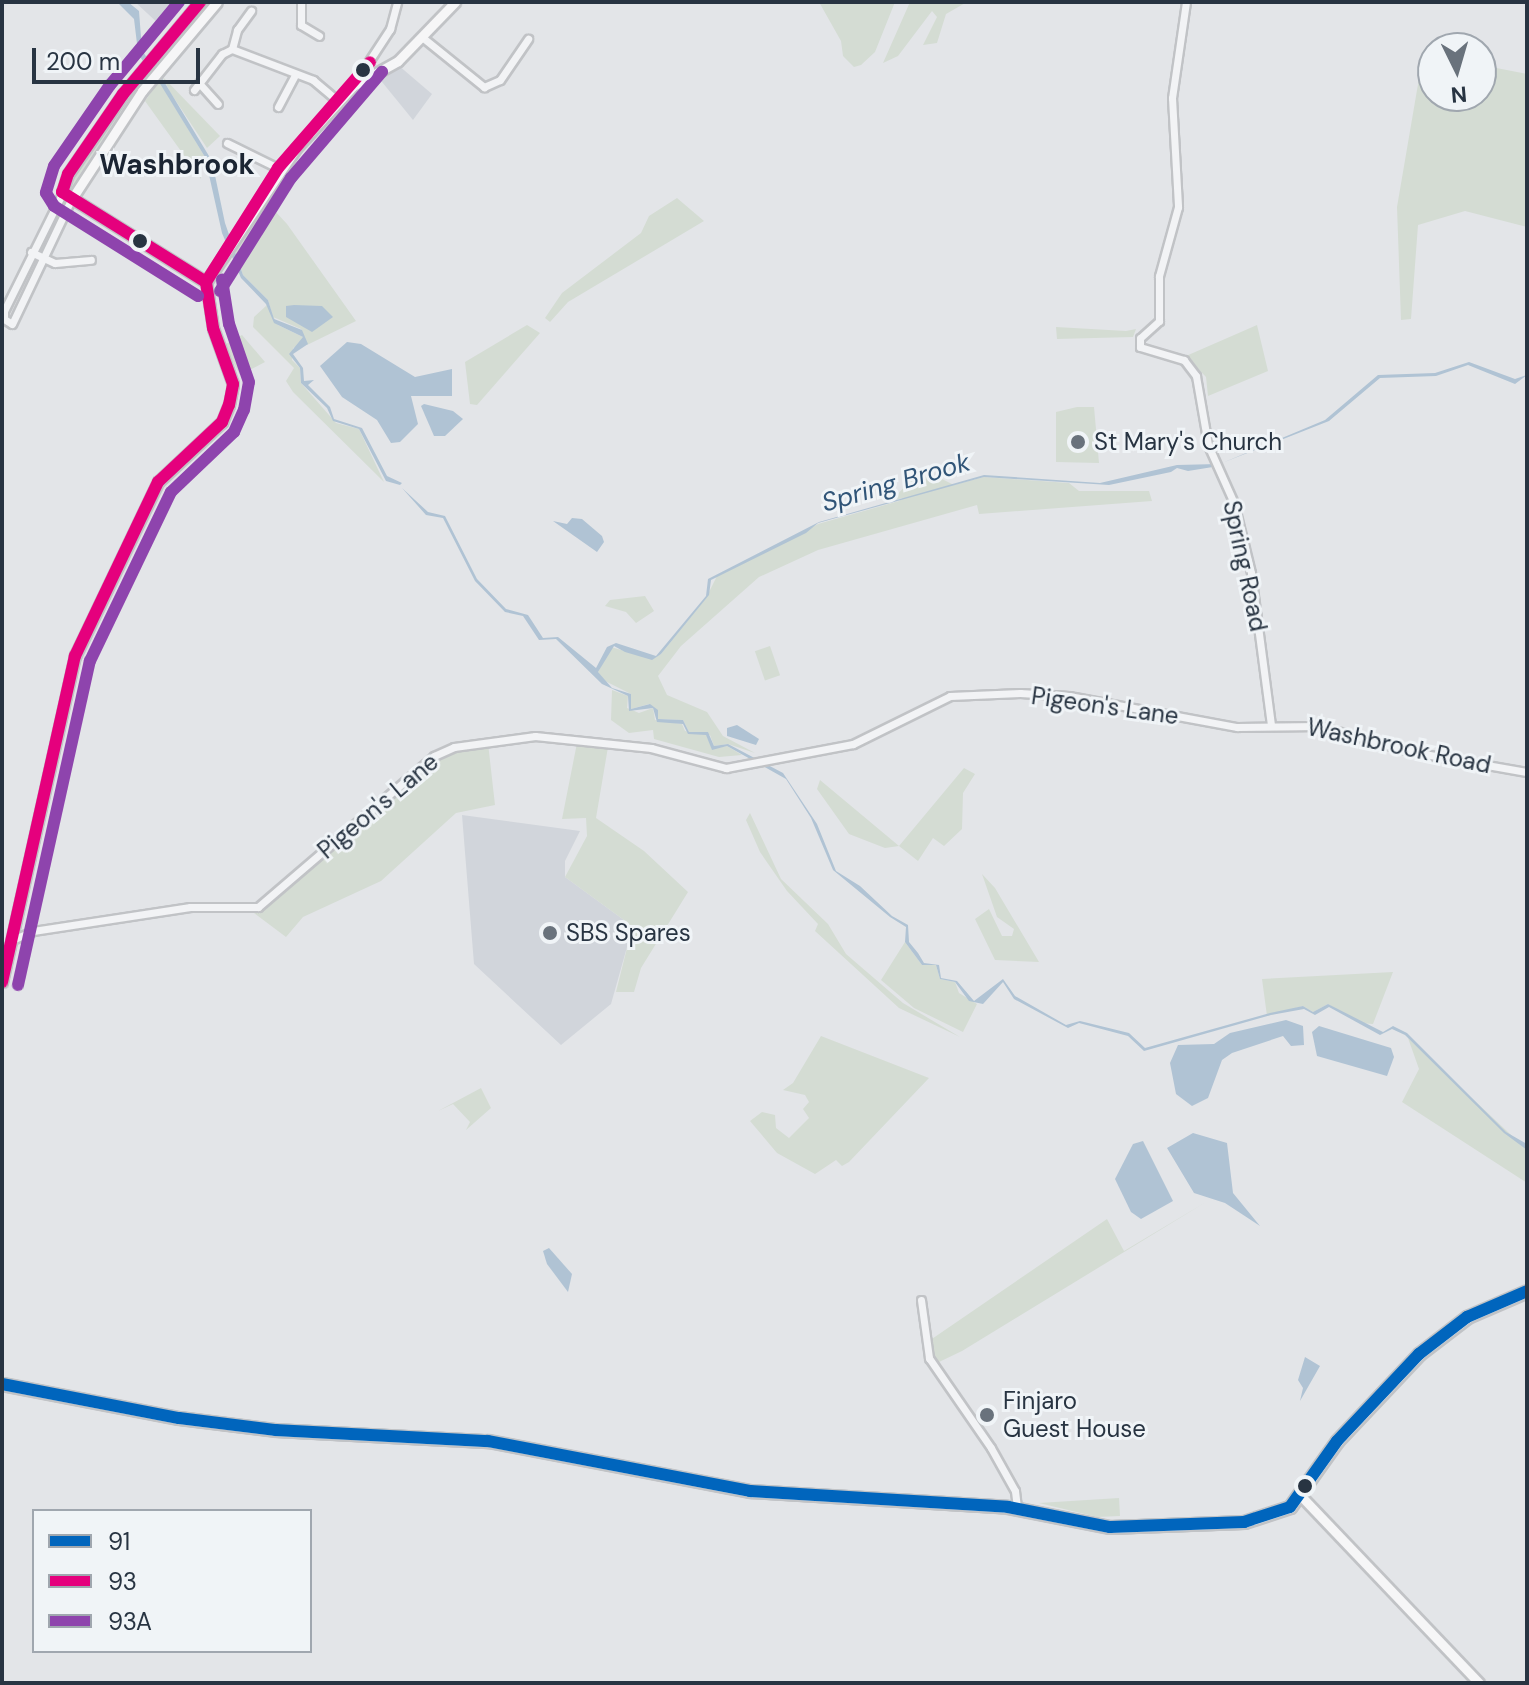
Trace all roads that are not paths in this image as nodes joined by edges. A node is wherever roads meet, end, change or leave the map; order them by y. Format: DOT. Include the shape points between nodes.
graph roads {
  1 [pos="200,2"];
  2 [pos="217,2"];
  3 [pos="301,2"];
  4 [pos="397,2"];
  5 [pos="455,2"];
  6 [pos="1186,2"];
  7 [pos="251,11"];
  8 [pos="315,31"];
  9 [pos="422,37"];
  10 [pos="528,44"];
  11 [pos="232,49"];
  12 [pos="370,62"];
  13 [pos="380,73"];
  14 [pos="295,75"];
  15 [pos="353,86"];
  16 [pos="338,101"];
  17 [pos="218,104"];
  18 [pos="278,107"];
  19 [pos="227,143"];
  20 [pos="278,168"];
  21 [pos="62,194"];
  22 [pos="71,200"];
  23 [pos="80,249"];
  24 [pos="31,252"];
  25 [pos="43,257"];
  26 [pos="80,259"];
  27 [pos="91,260"];
  28 [pos="206,282"];
  29 [pos="1271,725"];
  30 [pos="1527,772"];
  31 [pos="16,920"];
  32 [pos="33,931"];
  33 [pos="12,940"];
  34 [pos="2,982"];
  35 [pos="1527,1291"];
  36 [pos="921,1300"];
  37 [pos="2,1384"];
  38 [pos="1301,1496"];
  39 [pos="1017,1508"];
  40 [pos="1479,1683"];
  1 -- 21 [label="street" via="87,144"];
  2 -- 22 [label="street" via="152,79"];
  3 -- 8 [label="street" via="299,21"];
  4 -- 12 [label="street" via="393,23"];
  5 -- 9 [label="street"];
  6 -- 29 [label="street, Spring Road" via="1172,98 1178,207 1159,276 1159,321 1140,338 1144,351 1184,360 1196,376 1208,445 1251,573"];
  7 -- 11 [label="street" via="237,30"];
  9 -- 10 [label="street" via="484,87 500,80"];
  9 -- 13 [label="street"];
  11 -- 14 [label="street"];
  11 -- 17 [label="street" via="197,86"];
  12 -- 13 [label="street"];
  12 -- 15 [label="street"];
  13 -- 15 [label="street"];
  14 -- 16 [label="street" via="313,80"];
  14 -- 18 [label="street"];
  15 -- 16 [label="street"];
  16 -- 20 [label="street"];
  19 -- 20 [label="street"];
  20 -- 28 [label="street"];
  21 -- 22 [label="street"];
  21 -- 24 [label="street"];
  22 -- 25 [label="street"];
  22 -- 28 [label="street"];
  23 -- 26 [label="street"];
  24 -- 25 [label="street"];
  24 -- 25 [label="street" via="4,311 4,319 12,324"];
  25 -- 26 [label="street" via="55,263"];
  26 -- 27 [label="street"];
  28 -- 31 [label="street" via="213,328 233,384 229,405 222,422 158,482 75,656"];
  29 -- 30 [label="street, Washbrook Road" via="1319,726 1413,752"];
  29 -- 32 [label="street, Pigeon's Lane" via="1237,727 1069,696 964,694 936,701 853,744 726,768 651,748 545,736 454,747 407,775 264,905 242,911 190,907"];
  31 -- 32 [label="street"];
  31 -- 33 [label="street"];
  32 -- 33 [label="street, Pigeon's Lane"];
  33 -- 34 [label="street"];
  35 -- 38 [label="main road" via="1467,1317 1419,1354 1337,1441"];
  36 -- 39 [label="street" via="929,1358 991,1448 1015,1491"];
  37 -- 39 [label="main road" via="276,1430 488,1441 750,1491"];
  38 -- 39 [label="main road" via="1271,1517 1235,1523 1110,1527"];
  38 -- 40 [label="street"];
}
